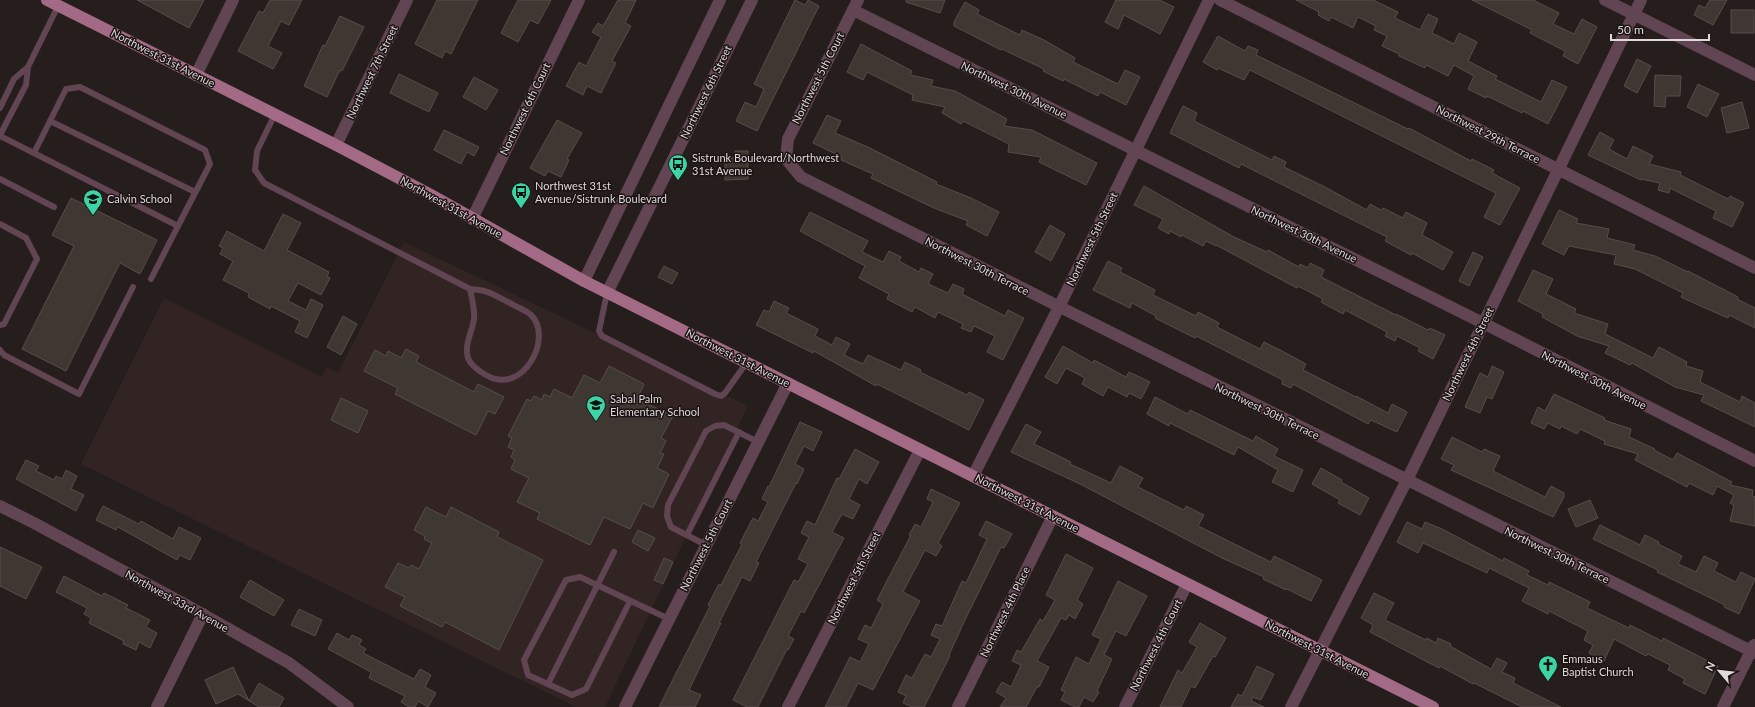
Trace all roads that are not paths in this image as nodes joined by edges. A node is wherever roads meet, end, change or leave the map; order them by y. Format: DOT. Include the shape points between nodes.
graph roads {
  1 [pos="47,0"];
  2 [pos="233,0"];
  3 [pos="407,0"];
  4 [pos="579,0"];
  5 [pos="720,0"];
  6 [pos="752,0"];
  7 [pos="1209,0"];
  8 [pos="1220,0"];
  9 [pos="1605,0"];
  10 [pos="1641,0"];
  11 [pos="60,3"];
  12 [pos="855,5"];
  13 [pos="1634,14"];
  14 [pos="28,67"];
  15 [pos="196,75"];
  16 [pos="1755,75"];
  17 [pos="0,108"];
  18 [pos="275,114"];
  19 [pos="50,121"];
  20 [pos="0,135"];
  21 [pos="336,145"];
  22 [pos="1135,150"];
  23 [pos="34,153"];
  24 [pos="786,159"];
  25 [pos="1558,169"];
  26 [pos="0,179"];
  27 [pos="195,192"];
  28 [pos="54,207"];
  29 [pos="472,218"];
  30 [pos="0,224"];
  31 [pos="178,226"];
  32 [pos="1755,268"];
  33 [pos="151,279"];
  34 [pos="584,281"];
  35 [pos="133,287"];
  36 [pos="470,289"];
  37 [pos="607,293"];
  38 [pos="1059,307"];
  39 [pos="1483,323"];
  40 [pos="0,325"];
  41 [pos="0,350"];
  42 [pos="747,362"];
  43 [pos="788,383"];
  44 [pos="738,432"];
  45 [pos="758,442"];
  46 [pos="920,450"];
  47 [pos="1755,461"];
  48 [pos="972,476"];
  49 [pos="1407,480"];
  50 [pos="0,506"];
  51 [pos="1053,516"];
  52 [pos="686,535"];
  53 [pos="706,545"];
  54 [pos="614,552"];
  55 [pos="1187,584"];
  56 [pos="598,586"];
  57 [pos="630,601"];
  58 [pos="203,614"];
  59 [pos="669,619"];
  60 [pos="1320,650"];
  61 [pos="1754,650"];
  62 [pos="548,684"];
  63 [pos="157,707"];
  64 [pos="348,707"];
  65 [pos="625,707"];
  66 [pos="788,707"];
  67 [pos="958,707"];
  68 [pos="1125,707"];
  69 [pos="1291,707"];
  70 [pos="1433,707"];
  71 [pos="1724,707"];
  1 -- 11 [label="main road, Northwest 31st Avenue"];
  2 -- 15 [label="street"];
  3 -- 21 [label="street, Northwest 7th Street"];
  4 -- 29 [label="street, Northwest 6th Court"];
  5 -- 34 [label="street"];
  6 -- 37 [label="street, Northwest 6th Street"];
  7 -- 22 [label="street, Northwest 5th Street"];
  8 -- 25 [label="street, Northwest 29th Terrace"];
  9 -- 13 [label="street"];
  10 -- 13 [label="street, Northwest 4th Street"];
  11 -- 14 [label="lane"];
  11 -- 15 [label="main road, Northwest 31st Avenue"];
  12 -- 22 [label="street, Northwest 30th Avenue"];
  12 -- 24 [label="street, Northwest 5th Court" via="788,139"];
  13 -- 16 [label="street"];
  13 -- 25 [label="street, Northwest 4th Street"];
  14 -- 17 [label="lane" via="14,80"];
  14 -- 20 [label="lane" via="26,85"];
  15 -- 18 [label="main road, Northwest 31st Avenue"];
  18 -- 21 [label="main road, Northwest 31st Avenue"];
  18 -- 36 [label="lane" via="257,151 255,170 264,183"];
  19 -- 23 [label="lane"];
  19 -- 27 [label="lane"];
  19 -- 27 [label="lane" via="66,89 80,87 205,150 210,164"];
  20 -- 23 [label="lane"];
  21 -- 29 [label="main road, Northwest 31st Avenue"];
  22 -- 38 [label="street, Northwest 5th Street"];
  22 -- 39 [label="street, Northwest 30th Avenue"];
  23 -- 31 [label="lane"];
  24 -- 38 [label="street, Northwest 30th Terrace" via="802,177"];
  25 -- 32 [label="street, Northwest 29th Terrace"];
  25 -- 39 [label="street, Northwest 4th Street"];
  26 -- 28 [label="lane"];
  27 -- 31 [label="lane"];
  29 -- 34 [label="main road, Northwest 31st Avenue"];
  30 -- 40 [label="lane" via="26,238 37,259 4,324"];
  31 -- 33 [label="lane"];
  34 -- 37 [label="main road, Northwest 31st Avenue"];
  35 -- 41 [label="lane" via="79,394 4,355"];
  36 -- 36 [label="lane" via="474,319 467,347 469,359 476,369 492,378 502,381 513,379 523,372 531,361 538,344 539,328 531,315 485,290"];
  37 -- 42 [label="main road, Northwest 31st Avenue"];
  37 -- 42 [label="lane" via="599,330 602,336 708,391 721,396"];
  38 -- 48 [label="street, Northwest 5th Street"];
  38 -- 49 [label="street, Northwest 30th Terrace"];
  39 -- 47 [label="street, Northwest 30th Avenue"];
  39 -- 49 [label="street, Northwest 4th Street"];
  42 -- 43 [label="main road, Northwest 31st Avenue"];
  43 -- 45 [label="street, Northwest 5th Court"];
  43 -- 46 [label="main road, Northwest 31st Avenue"];
  44 -- 45 [label="lane"];
  44 -- 52 [label="lane"];
  44 -- 52 [label="lane" via="724,425 706,431 668,505 667,516 671,527"];
  45 -- 53 [label="street, Northwest 5th Court"];
  46 -- 48 [label="main road, Northwest 31st Avenue"];
  46 -- 66 [label="street, Northwest 5th Street"];
  48 -- 51 [label="main road, Northwest 31st Avenue"];
  49 -- 60 [label="street, Northwest 4th Street"];
  49 -- 61 [label="street, Northwest 30th Terrace"];
  50 -- 58 [label="street, Northwest 33rd Avenue"];
  51 -- 55 [label="main road, Northwest 31st Avenue"];
  51 -- 67 [label="street, Northwest 4th Place"];
  52 -- 53 [label="lane"];
  53 -- 59 [label="street, Northwest 5th Court"];
  54 -- 56 [label="lane"];
  55 -- 60 [label="main road, Northwest 31st Avenue"];
  55 -- 68 [label="street, Northwest 4th Court"];
  56 -- 57 [label="lane"];
  56 -- 62 [label="lane"];
  56 -- 62 [label="lane" via="580,577 566,580 524,660 528,675"];
  57 -- 59 [label="lane"];
  57 -- 62 [label="lane" via="586,689 572,695"];
  58 -- 63 [label="street"];
  58 -- 64 [label="street, Northwest 33rd Avenue" via="288,663"];
  59 -- 65 [label="street, Northwest 5th Court"];
  60 -- 69 [label="street, Northwest 4th Street"];
  60 -- 70 [label="main road, Northwest 31st Avenue"];
  61 -- 71 [label="street"];
}
